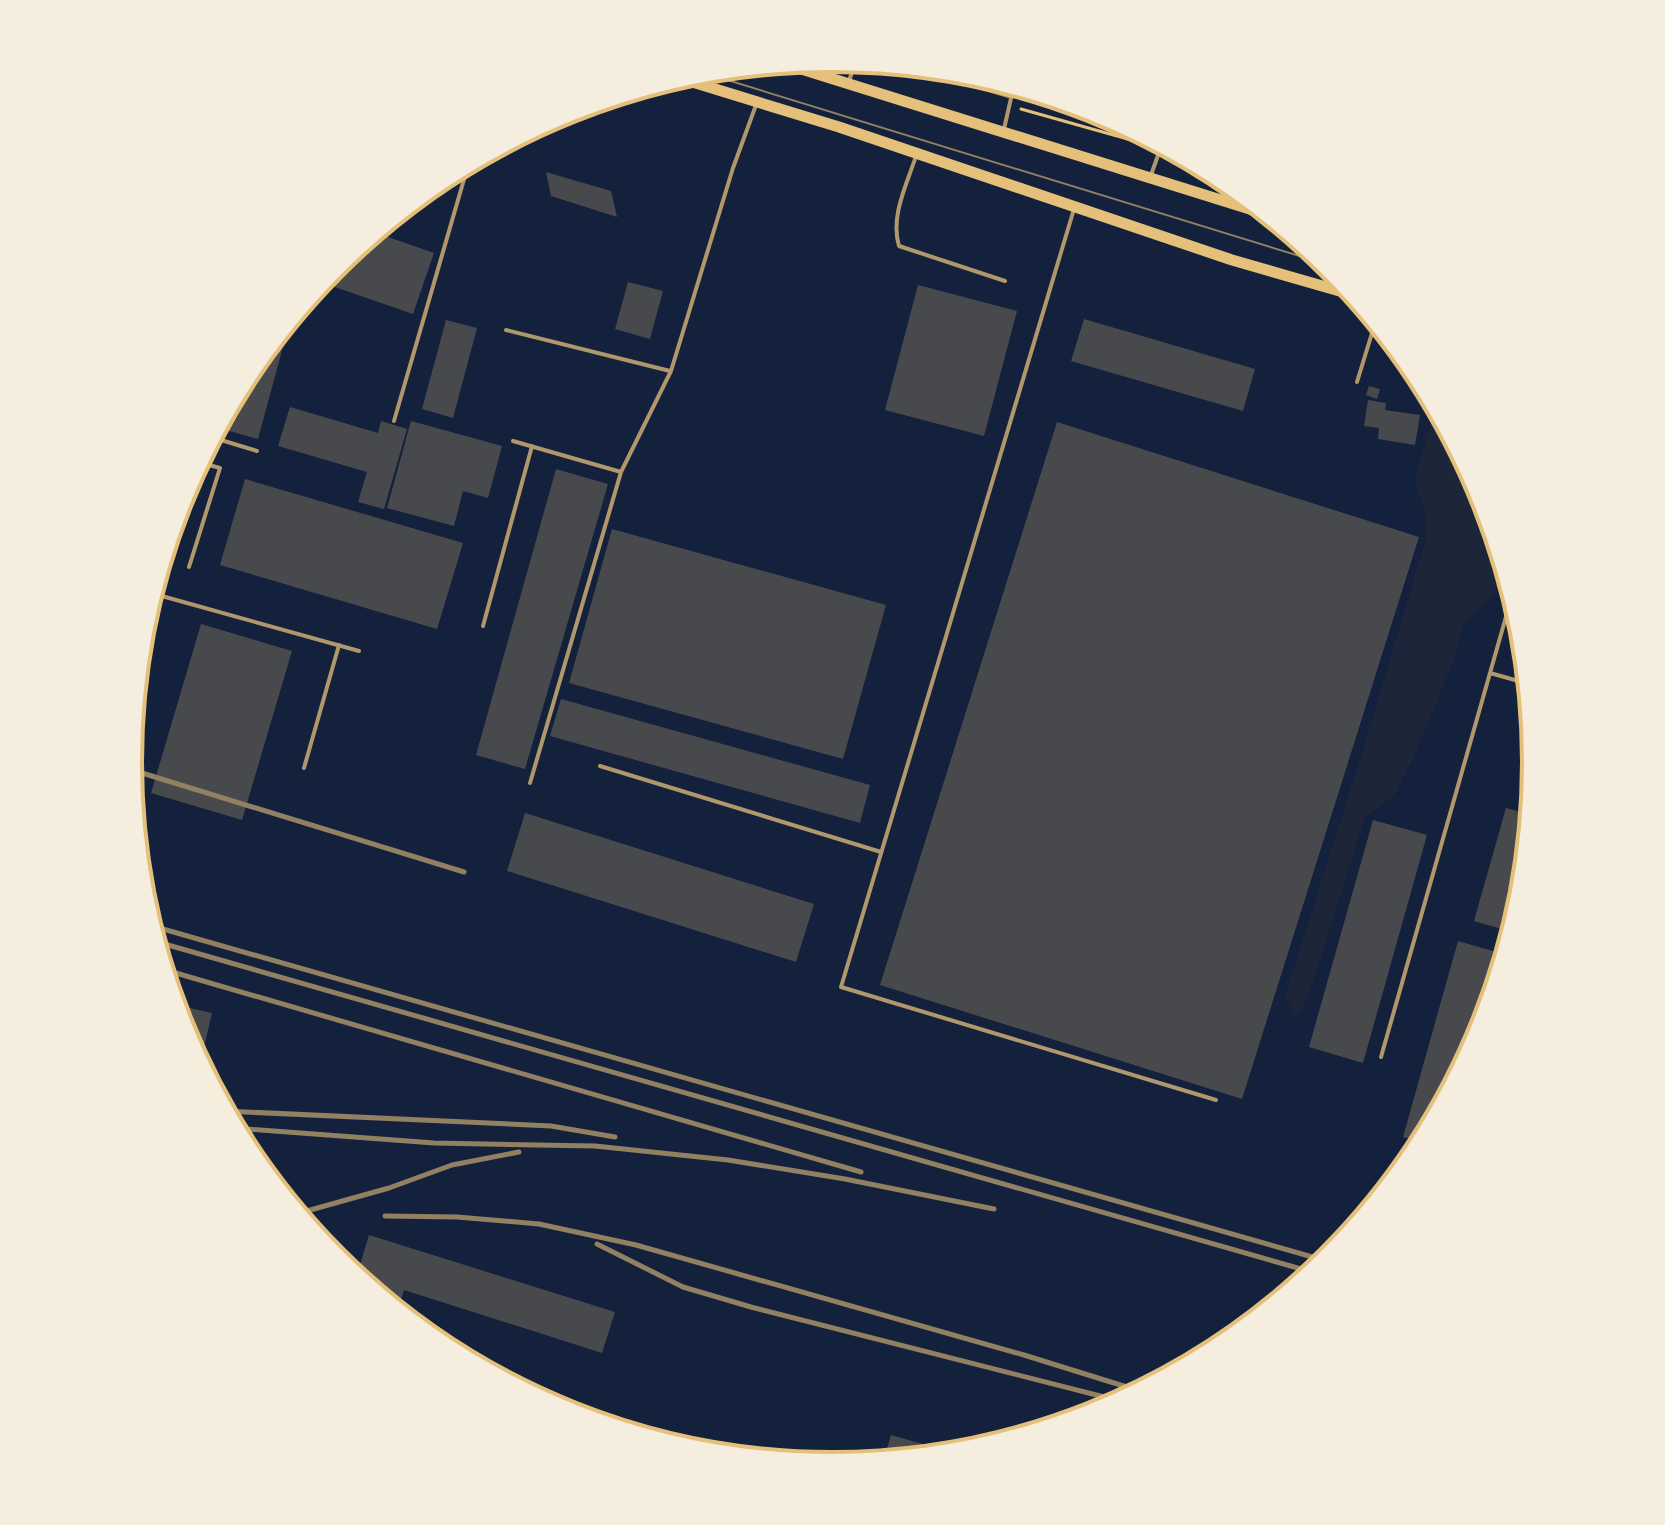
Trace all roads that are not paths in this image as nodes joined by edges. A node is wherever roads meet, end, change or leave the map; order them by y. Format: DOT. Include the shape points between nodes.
graph roads {
  1 [pos="813,72"];
  2 [pos="852,72"];
  3 [pos="848,83"];
  4 [pos="701,85"];
  5 [pos="996,92"];
  6 [pos="1012,97"];
  7 [pos="757,102"];
  8 [pos="1004,132"];
  9 [pos="916,153"];
  10 [pos="1158,154"];
  11 [pos="1150,178"];
  12 [pos="464,179"];
  13 [pos="1241,206"];
  14 [pos="1075,207"];
  15 [pos="1005,281"];
  16 [pos="1336,290"];
  17 [pos="506,330"];
  18 [pos="1372,332"];
  19 [pos="671,371"];
  20 [pos="1357,382"];
  21 [pos="394,421"];
  22 [pos="222,440"];
  23 [pos="513,441"];
  24 [pos="532,446"];
  25 [pos="257,451"];
  26 [pos="209,465"];
  27 [pos="621,472"];
  28 [pos="189,567"];
  29 [pos="163,596"];
  30 [pos="1507,614"];
  31 [pos="483,626"];
  32 [pos="339,645"];
  33 [pos="359,651"];
  34 [pos="1490,673"];
  35 [pos="1518,681"];
  36 [pos="600,766"];
  37 [pos="304,768"];
  38 [pos="530,783"];
  39 [pos="881,852"];
  40 [pos="1381,1057"];
  41 [pos="1216,1100"];
  1 -- 3 [label="main road"];
  2 -- 3 [label="lane"];
  3 -- 8 [label="main road"];
  4 -- 7 [label="main road"];
  5 -- 6 [label="lane"];
  6 -- 8 [label="lane"];
  7 -- 9 [label="main road"];
  7 -- 19 [label="lane"];
  8 -- 11 [label="main road"];
  9 -- 14 [label="main road"];
  9 -- 15 [label="lane" via="896,218 899,246"];
  10 -- 11 [label="lane"];
  11 -- 13 [label="main road"];
  12 -- 21 [label="lane"];
  14 -- 16 [label="main road"];
  14 -- 39 [label="lane"];
  17 -- 19 [label="lane"];
  18 -- 20 [label="lane"];
  19 -- 27 [label="lane"];
  22 -- 25 [label="lane"];
  23 -- 24 [label="lane"];
  24 -- 27 [label="lane"];
  24 -- 31 [label="lane"];
  26 -- 28 [label="lane" via="220,468"];
  27 -- 38 [label="lane"];
  29 -- 32 [label="lane"];
  30 -- 34 [label="lane"];
  32 -- 33 [label="lane"];
  32 -- 37 [label="lane"];
  34 -- 35 [label="lane"];
  34 -- 40 [label="lane"];
  36 -- 39 [label="lane"];
  39 -- 41 [label="lane" via="841,987"];
}
